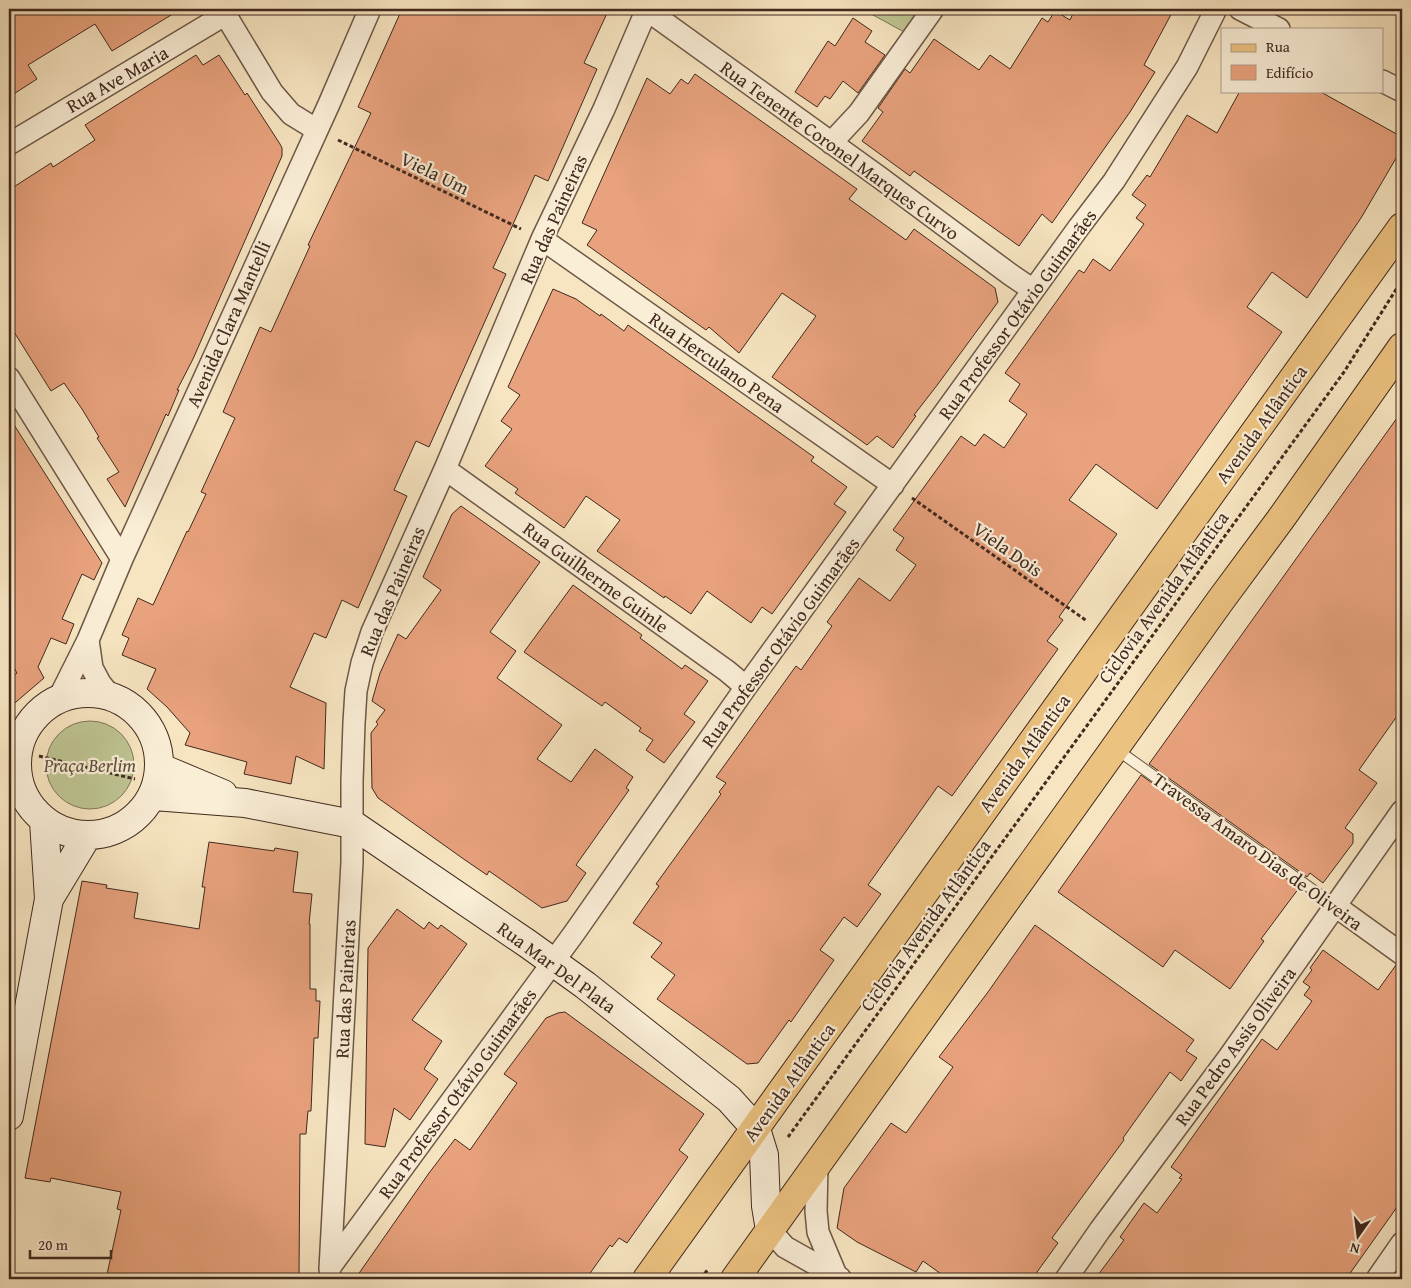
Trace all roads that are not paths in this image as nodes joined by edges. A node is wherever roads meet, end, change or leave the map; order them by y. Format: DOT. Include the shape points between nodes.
graph roads {
  1 [pos="370,9"];
  2 [pos="647,9"];
  3 [pos="933,9"];
  4 [pos="1216,9"];
  5 [pos="1240,9"];
  6 [pos="224,12"];
  7 [pos="1277,28"];
  8 [pos="1384,82"];
  9 [pos="1402,91"];
  10 [pos="317,130"];
  11 [pos="831,143"];
  12 [pos="9,144"];
  13 [pos="1402,227"];
  14 [pos="542,239"];
  15 [pos="1033,290"];
  16 [pos="1402,347"];
  17 [pos="9,378"];
  18 [pos="445,469"];
  19 [pos="892,485"];
  20 [pos="122,559"];
  21 [pos="88,640"];
  22 [pos="746,687"];
  23 [pos="60,696"];
  24 [pos="113,699"];
  25 [pos="1114,748"];
  26 [pos="14,755"];
  27 [pos="157,783"];
  28 [pos="1402,811"];
  29 [pos="44,821"];
  30 [pos="352,824"];
  31 [pos="87,836"];
  32 [pos="49,899"];
  33 [pos="1334,905"];
  34 [pos="1402,954"];
  35 [pos="552,962"];
  36 [pos="9,1116"];
  37 [pos="756,1129"];
  38 [pos="818,1165"];
  39 [pos="770,1230"];
  40 [pos="1402,1243"];
  41 [pos="330,1273"];
  42 [pos="839,1277"];
  43 [pos="647,1279"];
  44 [pos="735,1279"];
  45 [pos="1066,1279"];
  46 [pos="1377,1279"];
  1 -- 10 [label="street, Avenida Clara Mantelli"];
  2 -- 11 [label="street, Rua Tenente Coronel Marques Curvo"];
  2 -- 14 [label="street, Rua das Paineiras"];
  3 -- 11 [label="street" via="859,113"];
  4 -- 15 [label="street, Rua Professor Otávio Guimarães" via="1187,67 1114,181"];
  5 -- 7 [label="street"];
  6 -- 10 [label="street" via="272,92 291,114"];
  6 -- 12 [label="street, Rua Ave Maria"];
  8 -- 9 [label="street"];
  10 -- 20 [label="street, Avenida Clara Mantelli"];
  11 -- 15 [label="street, Rua Tenente Coronel Marques Curvo"];
  13 -- 37 [label="main road, Avenida Atlântica"];
  14 -- 18 [label="street, Rua das Paineiras"];
  14 -- 19 [label="street, Rua Herculano Pena"];
  15 -- 19 [label="street, Rua Professor Otávio Guimarães"];
  16 -- 25 [label="main road"];
  17 -- 20 [label="street"];
  18 -- 22 [label="street, Rua Guilherme Guinle"];
  18 -- 30 [label="street, Rua das Paineiras" via="372,632 362,663 354,723"];
  19 -- 22 [label="street, Rua Professor Otávio Guimarães"];
  20 -- 21 [label="street, Avenida Clara Mantelli"];
  21 -- 23 [label="street, Avenida Clara Mantelli"];
  21 -- 24 [label="street" via="92,668"];
  22 -- 35 [label="street, Rua Professor Otávio Guimarães"];
  23 -- 24 [label="street" via="100,694"];
  23 -- 26 [label="street" via="31,720"];
  24 -- 27 [label="street" via="123,702 142,718 155,738"];
  25 -- 33 [label="lane, Travessa Amaro Dias de Oliveira"];
  25 -- 38 [label="main road"];
  26 -- 29 [label="street" via="21,790"];
  27 -- 30 [label="street, Rua Mar Del Plata"];
  27 -- 31 [label="street" via="130,822 110,832"];
  28 -- 33 [label="street, Rua Pedro Assis Oliveira"];
  29 -- 31 [label="street" via="64,832"];
  29 -- 32 [label="street"];
  30 -- 35 [label="street, Rua Mar Del Plata"];
  30 -- 41 [label="street, Rua das Paineiras"];
  31 -- 32 [label="street"];
  32 -- 36 [label="street"];
  33 -- 34 [label="street, Travessa Amaro Dias de Oliveira"];
  33 -- 45 [label="street, Rua Pedro Assis Oliveira" via="1229,1058"];
  35 -- 37 [label="street, Rua Mar Del Plata" via="721,1093"];
  35 -- 41 [label="street, Rua Professor Otávio Guimarães"];
  37 -- 39 [label="street, Rua Mar Del Plata" via="764,1154"];
  37 -- 43 [label="main road, Avenida Atlântica"];
  38 -- 39 [label="main road"];
  38 -- 42 [label="street" via="818,1232"];
  39 -- 42 [label="street" via="786,1247"];
  39 -- 44 [label="main road"];
  40 -- 46 [label="street"];
}
